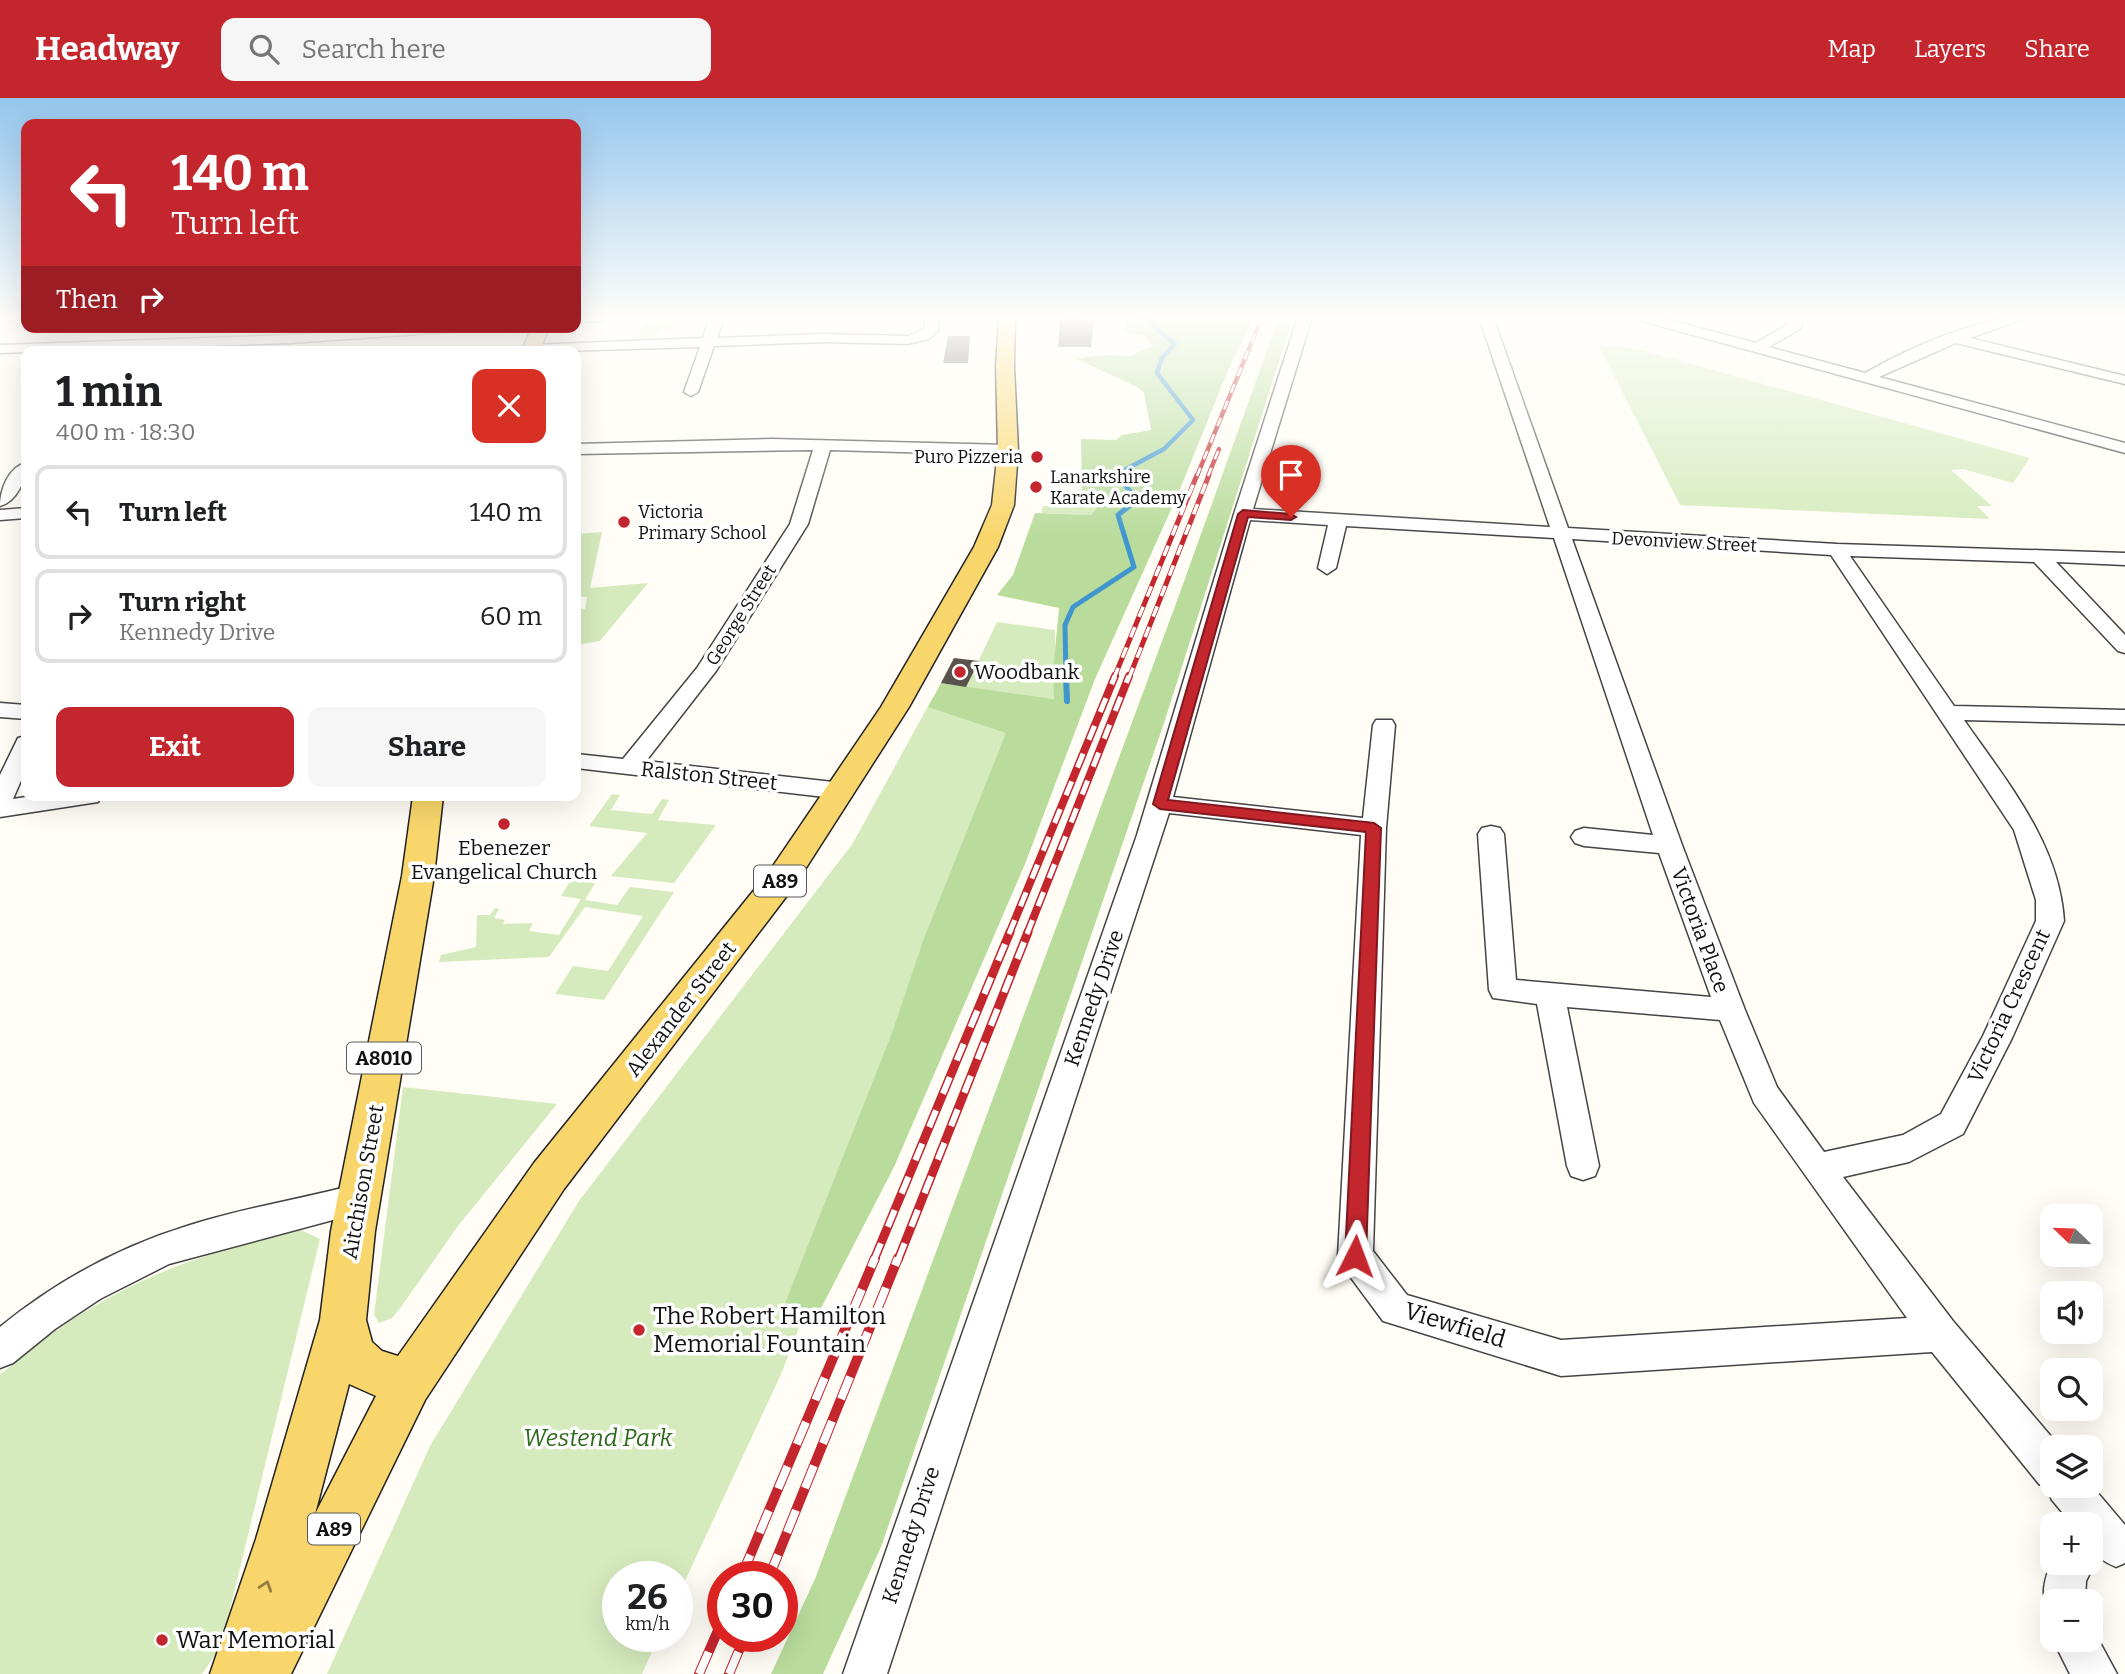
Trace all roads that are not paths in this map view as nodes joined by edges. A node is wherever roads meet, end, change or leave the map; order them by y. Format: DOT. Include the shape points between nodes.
graph roads {
  1 [pos="1006,391"];
  2 [pos="1282,391"];
  3 [pos="1511,391"];
  4 [pos="1912,391"];
  5 [pos="824,445"];
  6 [pos="2125,448"];
  7 [pos="581,449"];
  8 [pos="1008,450"];
  9 [pos="21,474"];
  10 [pos="0,500"];
  11 [pos="21,513"];
  12 [pos="1243,514"];
  13 [pos="0,515"];
  14 [pos="1338,520"];
  15 [pos="1561,535"];
  16 [pos="1837,550"];
  17 [pos="2039,557"];
  18 [pos="2125,559"];
  19 [pos="1327,568"];
  20 [pos="2125,648"];
  21 [pos="0,710"];
  22 [pos="21,712"];
  23 [pos="1949,713"];
  24 [pos="2125,717"];
  25 [pos="1384,725"];
  26 [pos="21,754"];
  27 [pos="581,762"];
  28 [pos="629,767"];
  29 [pos="842,791"];
  30 [pos="0,801"];
  31 [pos="55,801"];
  32 [pos="427,801"];
  33 [pos="1160,804"];
  34 [pos="0,809"];
  35 [pos="1374,828"];
  36 [pos="1491,834"];
  37 [pos="1584,837"];
  38 [pos="1669,845"];
  39 [pos="1550,996"];
  40 [pos="1730,1010"];
  41 [pos="1583,1166"];
  42 [pos="1817,1168"];
  43 [pos="358,1199"];
  44 [pos="343,1320"];
  45 [pos="1940,1334"];
  46 [pos="4,1336"];
  47 [pos="408,1383"];
  48 [pos="2040,1453"];
  49 [pos="2075,1498"];
  50 [pos="2111,1548"];
  51 [pos="2082,1652"];
  52 [pos="238,1674"];
  53 [pos="261,1674"];
  54 [pos="865,1674"];
  55 [pos="2095,1674"];
  1 -- 8 [label="main road, Alexander Street / A89"];
  2 -- 12 [label="street, Kennedy Drive"];
  3 -- 15 [label="street, Victoria Place"];
  4 -- 6 [label="street"];
  5 -- 7 [label="street"];
  5 -- 8 [label="street"];
  5 -- 28 [label="street, George Street" via="799,524 705,671"];
  8 -- 29 [label="main road, Alexander Street / A89" via="1003,505 986,547"];
  9 -- 10 [label="street"];
  11 -- 13 [label="street"];
  12 -- 14 [label="street, Devonview Street"];
  12 -- 33 [label="street, Kennedy Drive"];
  14 -- 15 [label="street, Devonview Street"];
  14 -- 19 [label="street"];
  15 -- 16 [label="street, Devonview Street"];
  15 -- 38 [label="street, Victoria Place"];
  16 -- 17 [label="street, Devonview Street"];
  16 -- 23 [label="street, Victoria Crescent"];
  17 -- 18 [label="street, Devonview Street"];
  17 -- 20 [label="street"];
  21 -- 22 [label="street"];
  23 -- 24 [label="street"];
  23 -- 42 [label="street, Victoria Crescent" via="2026,829 2049,900 2050,921 1952,1124 1909,1148"];
  25 -- 35 [label="street, Viewfield"];
  26 -- 30 [label="street"];
  27 -- 28 [label="street, Ralston Street"];
  28 -- 29 [label="street, Ralston Street"];
  29 -- 47 [label="main road, Alexander Street / A89" via="750,921 549,1176"];
  31 -- 34 [label="street"];
  32 -- 43 [label="main road, Aitchison Street / A8010" via="418,880"];
  33 -- 35 [label="street"];
  33 -- 54 [label="street, Kennedy Drive"];
  35 -- 45 [label="street, Viewfield" via="1355,1256 1396,1309 1561,1358"];
  36 -- 39 [label="street" via="1503,990"];
  37 -- 38 [label="street"];
  38 -- 40 [label="street, Victoria Place"];
  39 -- 40 [label="street"];
  39 -- 41 [label="street"];
  40 -- 42 [label="street, Victoria Place" via="1765,1094"];
  42 -- 45 [label="street, Victoria Place"];
  43 -- 44 [label="main road, Aitchison Street / A8010"];
  43 -- 46 [label="street" via="185,1243 99,1280"];
  44 -- 47 [label="main road, Aitchison Street" via="349,1351 357,1364"];
  52 -- 44 [label="main road, Aitchison Street / A8010, one-way" via="282,1539"];
  45 -- 48 [label="street, Victoria Place"];
  47 -- 53 [label="main road, Alexander Street / A89"];
  49 -- 50 [label="street"];
  51 -- 55 [label="street"];
}
